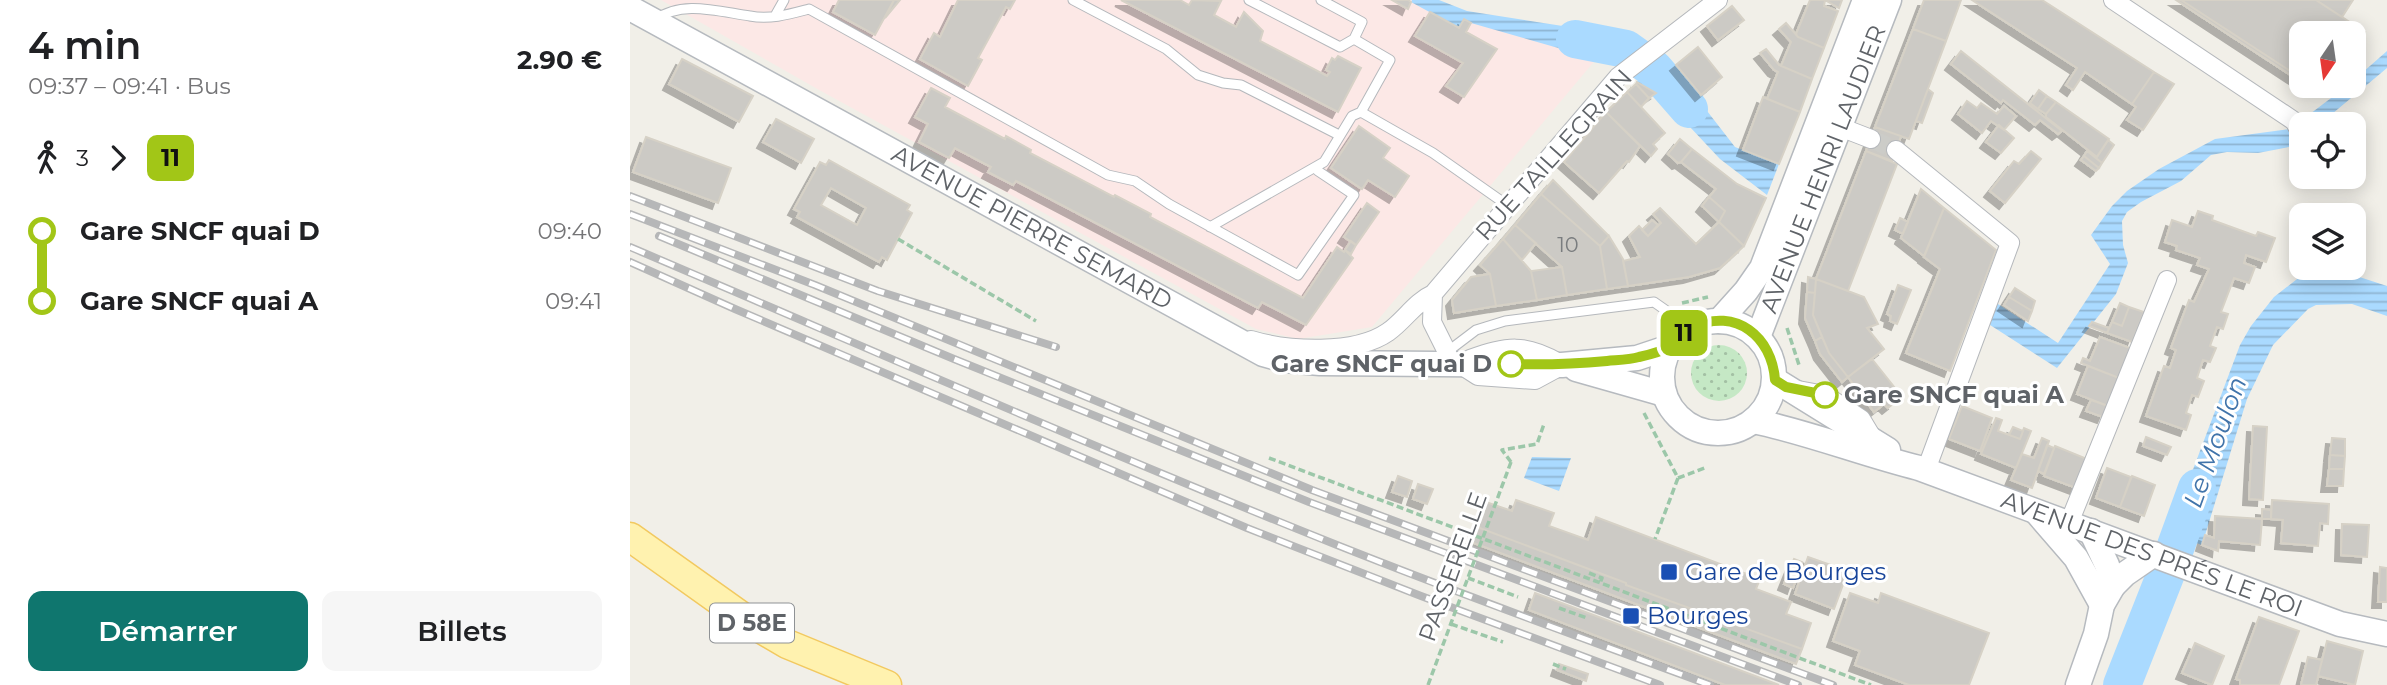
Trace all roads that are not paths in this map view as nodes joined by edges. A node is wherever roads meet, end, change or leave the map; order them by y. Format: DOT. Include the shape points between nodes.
graph roads {
  1 [pos="784,0"];
  2 [pos="1073,0"];
  3 [pos="1249,0"];
  4 [pos="1321,0"];
  5 [pos="1718,0"];
  6 [pos="1865,0"];
  7 [pos="1889,0"];
  8 [pos="2113,0"];
  9 [pos="630,8"];
  10 [pos="775,16"];
  11 [pos="654,21"];
  12 [pos="1354,39"];
  13 [pos="1361,113"];
  14 [pos="2289,121"];
  15 [pos="1840,127"];
  16 [pos="1339,135"];
  17 [pos="1871,139"];
  18 [pos="1896,150"];
  19 [pos="1318,172"];
  20 [pos="1507,205"];
  21 [pos="1210,227"];
  22 [pos="2167,280"];
  23 [pos="1433,294"];
  24 [pos="1719,321"];
  25 [pos="1691,328"];
  26 [pos="1218,329"];
  27 [pos="1758,337"];
  28 [pos="1670,347"];
  29 [pos="1451,359"];
  30 [pos="1562,365"];
  31 [pos="1780,384"];
  32 [pos="1664,394"];
  33 [pos="1754,421"];
  34 [pos="1876,450"];
  35 [pos="1922,469"];
  36 [pos="2036,510"];
  37 [pos="2080,527"];
  38 [pos="630,537"];
  39 [pos="2154,554"];
  40 [pos="2108,595"];
  41 [pos="2387,634"];
  42 [pos="887,685"];
  43 [pos="2078,685"];
  1 -- 10 [label="lane"];
  2 -- 16 [label="lane" via="1166,49 1198,75 1241,85"];
  3 -- 12 [label="lane" via="1340,47"];
  4 -- 12 [label="lane" via="1363,22"];
  5 -- 20 [label="street, RUE TAILLEGRAIN" via="1618,77"];
  6 -- 24 [label="main road, AVENUE HENRI LAUDIER" via="1762,268"];
  7 -- 15 [label="main road, AVENUE HENRI LAUDIER"];
  8 -- 14 [label="street"];
  9 -- 11 [label="main road, AVENUE PIERRE SEMARD"];
  10 -- 11 [label="lane" via="750,17 699,1 676,1"];
  10 -- 21 [label="lane" via="810,9 1108,174 1135,181"];
  11 -- 26 [label="main road, AVENUE PIERRE SEMARD"];
  12 -- 13 [label="lane" via="1390,60"];
  13 -- 16 [label="lane" via="1352,116"];
  13 -- 20 [label="lane" via="1433,153"];
  15 -- 17 [label="street"];
  15 -- 27 [label="main road, AVENUE HENRI LAUDIER"];
  16 -- 21 [label="lane" via="1324,162"];
  18 -- 35 [label="street" via="2010,243"];
  19 -- 21 [label="lane" via="1354,195 1298,275"];
  20 -- 23 [label="street, RUE TAILLEGRAIN"];
  22 -- 37 [label="street"];
  23 -- 26 [label="street, RUE TAILLEGRAIN" via="1420,300 1388,332 1347,346 1308,349 1261,343"];
  23 -- 29 [label="street" via="1432,322"];
  24 -- 25 [label="main road"];
  24 -- 27 [label="main road" via="1742,326"];
  25 -- 28 [label="main road"];
  25 -- 29 [label="lane" via="1654,302 1505,321 1476,330"];
  26 -- 29 [label="main road, AVENUE PIERRE SEMARD" via="1284,360"];
  27 -- 31 [label="main road" via="1769,352"];
  28 -- 30 [label="main road, AVENUE PIERRE SEMARD" via="1637,358"];
  28 -- 32 [label="main road" via="1664,362"];
  29 -- 30 [label="main road, AVENUE PIERRE SEMARD"];
  30 -- 32 [label="main road, AVENUE PIERRE SEMARD"];
  31 -- 33 [label="main road"];
  31 -- 34 [label="main road, AVENUE DES PRÉS LE ROI"];
  32 -- 33 [label="main road" via="1677,415 1698,430 1725,433"];
  33 -- 34 [label="main road, AVENUE DES PRÉS LE ROI"];
  34 -- 35 [label="main road, AVENUE DES PRÉS LE ROI"];
  35 -- 36 [label="main road, AVENUE DES PRÉS LE ROI"];
  36 -- 37 [label="main road, AVENUE DES PRÉS LE ROI"];
  36 -- 40 [label="main road"];
  37 -- 39 [label="main road, AVENUE DES PRÉS LE ROI"];
  37 -- 40 [label="main road" via="2107,565"];
  38 -- 42 [label="main road, D 58E" via="787,644"];
  39 -- 40 [label="main road" via="2132,568"];
  39 -- 41 [label="main road, AVENUE DES PRÉS LE ROI" via="2340,624"];
  40 -- 43 [label="main road"];
}
